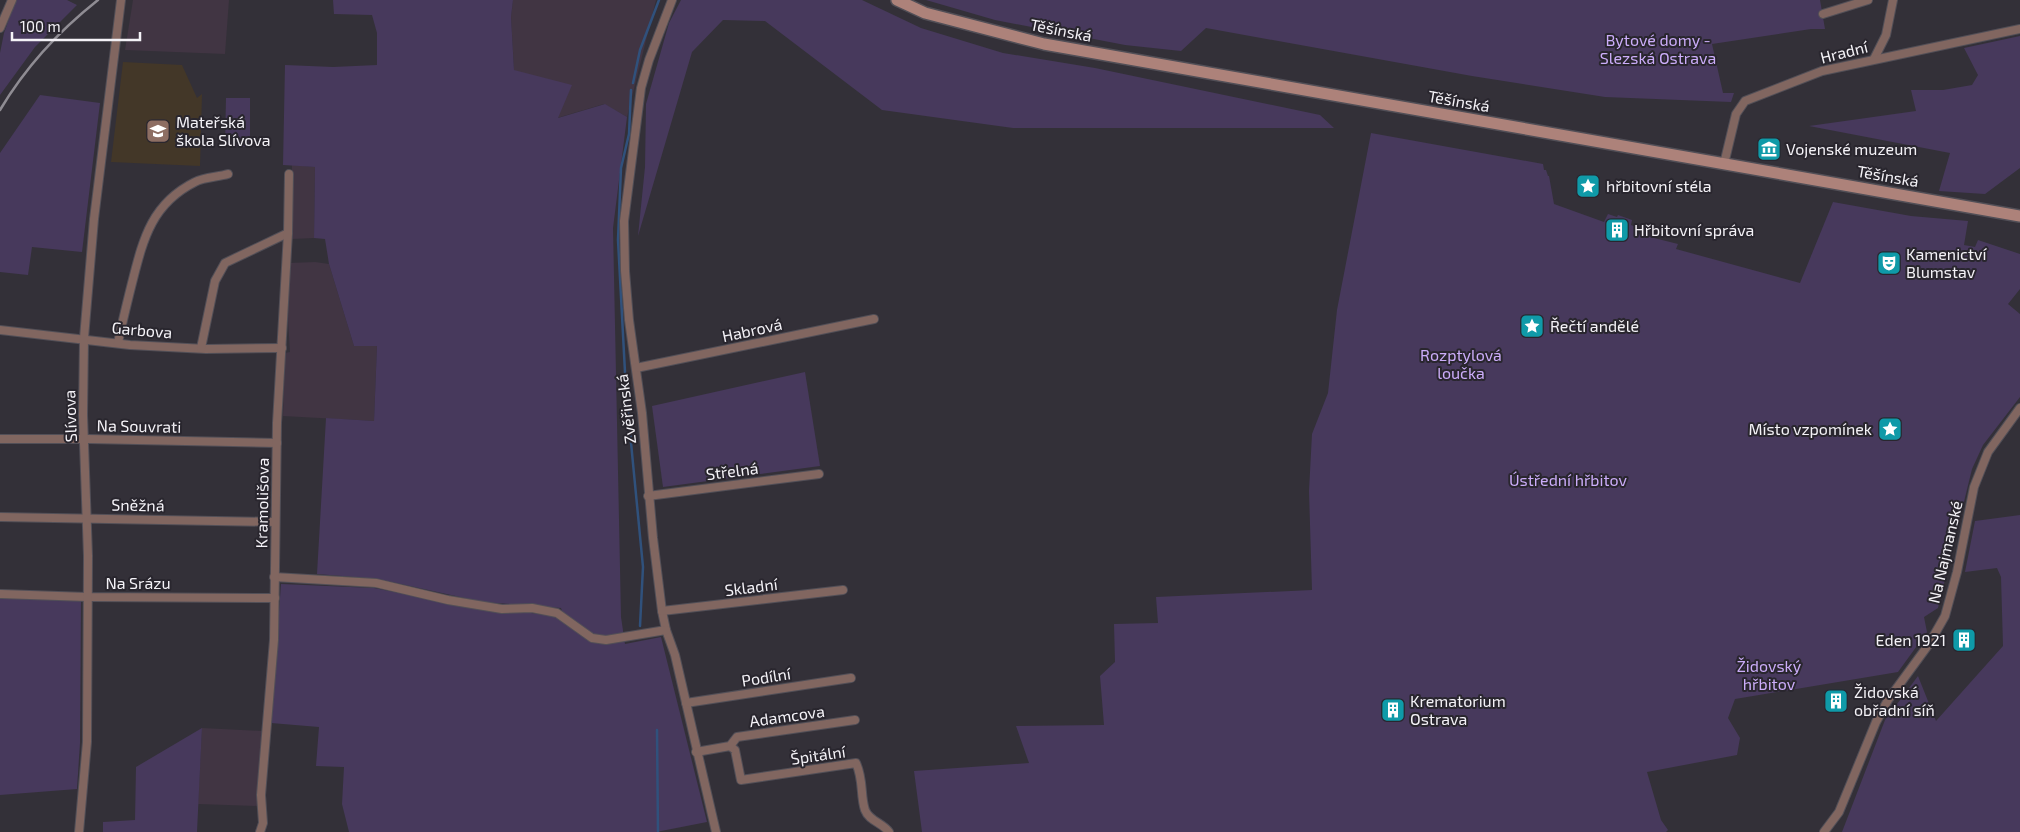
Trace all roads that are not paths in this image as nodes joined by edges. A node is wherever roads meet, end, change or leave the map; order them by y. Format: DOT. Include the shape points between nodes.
graph roads {
  1 [pos="12,0"];
  2 [pos="121,0"];
  3 [pos="672,0"];
  4 [pos="897,0"];
  5 [pos="1868,0"];
  6 [pos="1893,0"];
  7 [pos="1824,14"];
  8 [pos="0,28"];
  9 [pos="2020,29"];
  10 [pos="1874,59"];
  11 [pos="1724,164"];
  12 [pos="228,174"];
  13 [pos="289,174"];
  14 [pos="2020,216"];
  15 [pos="288,233"];
  16 [pos="874,319"];
  17 [pos="0,330"];
  18 [pos="84,338"];
  19 [pos="118,343"];
  20 [pos="201,348"];
  21 [pos="282,348"];
  22 [pos="636,368"];
  23 [pos="2020,408"];
  24 [pos="0,439"];
  25 [pos="85,439"];
  26 [pos="277,443"];
  27 [pos="819,474"];
  28 [pos="648,496"];
  29 [pos="0,517"];
  30 [pos="87,518"];
  31 [pos="275,522"];
  32 [pos="274,578"];
  33 [pos="843,590"];
  34 [pos="1,594"];
  35 [pos="87,596"];
  36 [pos="275,598"];
  37 [pos="662,611"];
  38 [pos="666,630"];
  39 [pos="851,678"];
  40 [pos="686,703"];
  41 [pos="855,720"];
  42 [pos="730,746"];
  43 [pos="696,752"];
  44 [pos="79,832"];
  45 [pos="260,832"];
  46 [pos="716,832"];
  47 [pos="889,832"];
  48 [pos="1824,832"];
  1 -- 8 [label="street"];
  2 -- 18 [label="street, Slívova" via="94,219"];
  3 -- 22 [label="street, Zvěřinská" via="641,88 624,221 626,281"];
  4 -- 11 [label="main road, Těšínská" via="925,13 1044,44"];
  5 -- 7 [label="street"];
  6 -- 10 [label="street" via="1886,35"];
  9 -- 10 [label="street, Hradní"];
  10 -- 11 [label="street, Hradní" via="1822,71 1745,101 1736,114"];
  11 -- 14 [label="main road, Těšínská"];
  12 -- 19 [label="street" via="197,181 181,190 151,223 143,241"];
  13 -- 15 [label="street, Kramolišova"];
  15 -- 20 [label="street" via="225,263 215,281"];
  15 -- 21 [label="street, Kramolišova"];
  16 -- 22 [label="street, Habrová"];
  17 -- 18 [label="street, Garbova"];
  18 -- 19 [label="street, Garbova"];
  18 -- 25 [label="street, Slívova"];
  19 -- 20 [label="street, Garbova"];
  20 -- 21 [label="street, Garbova"];
  21 -- 26 [label="street, Kramolišova"];
  22 -- 28 [label="street, Zvěřinská"];
  23 -- 48 [label="street, Na Najmanské" via="1988,452 1974,487 1945,616 1888,700 1839,812"];
  24 -- 25 [label="street, Na Souvrati"];
  25 -- 26 [label="street, Na Souvrati"];
  25 -- 30 [label="street, Slívova"];
  26 -- 31 [label="street, Kramolišova"];
  27 -- 28 [label="street, Střelná"];
  28 -- 37 [label="street, Zvěřinská"];
  29 -- 30 [label="street, Sněžná"];
  30 -- 31 [label="street, Sněžná"];
  30 -- 35 [label="street, Slívova"];
  31 -- 32 [label="street, Kramolišova"];
  32 -- 36 [label="street, Kramolišova"];
  32 -- 38 [label="street" via="376,583 493,608 532,608 557,613 592,638 606,640"];
  33 -- 37 [label="street, Skladní"];
  34 -- 35 [label="street, Na Srázu"];
  35 -- 36 [label="street, Na Srázu"];
  35 -- 44 [label="street, Slívova" via="87,742"];
  36 -- 45 [label="street, Kramolišova"];
  37 -- 38 [label="street, Zvěřinská"];
  38 -- 40 [label="street, Zvěřinská"];
  39 -- 40 [label="street, Podílní"];
  40 -- 43 [label="street, Zvěřinská"];
  41 -- 42 [label="street, Adamcova" via="737,737"];
  42 -- 43 [label="street, Adamcova"];
  42 -- 47 [label="street, Špitální" via="735,750 741,780 856,763 866,811"];
  43 -- 46 [label="street, Zvěřinská"];
}
